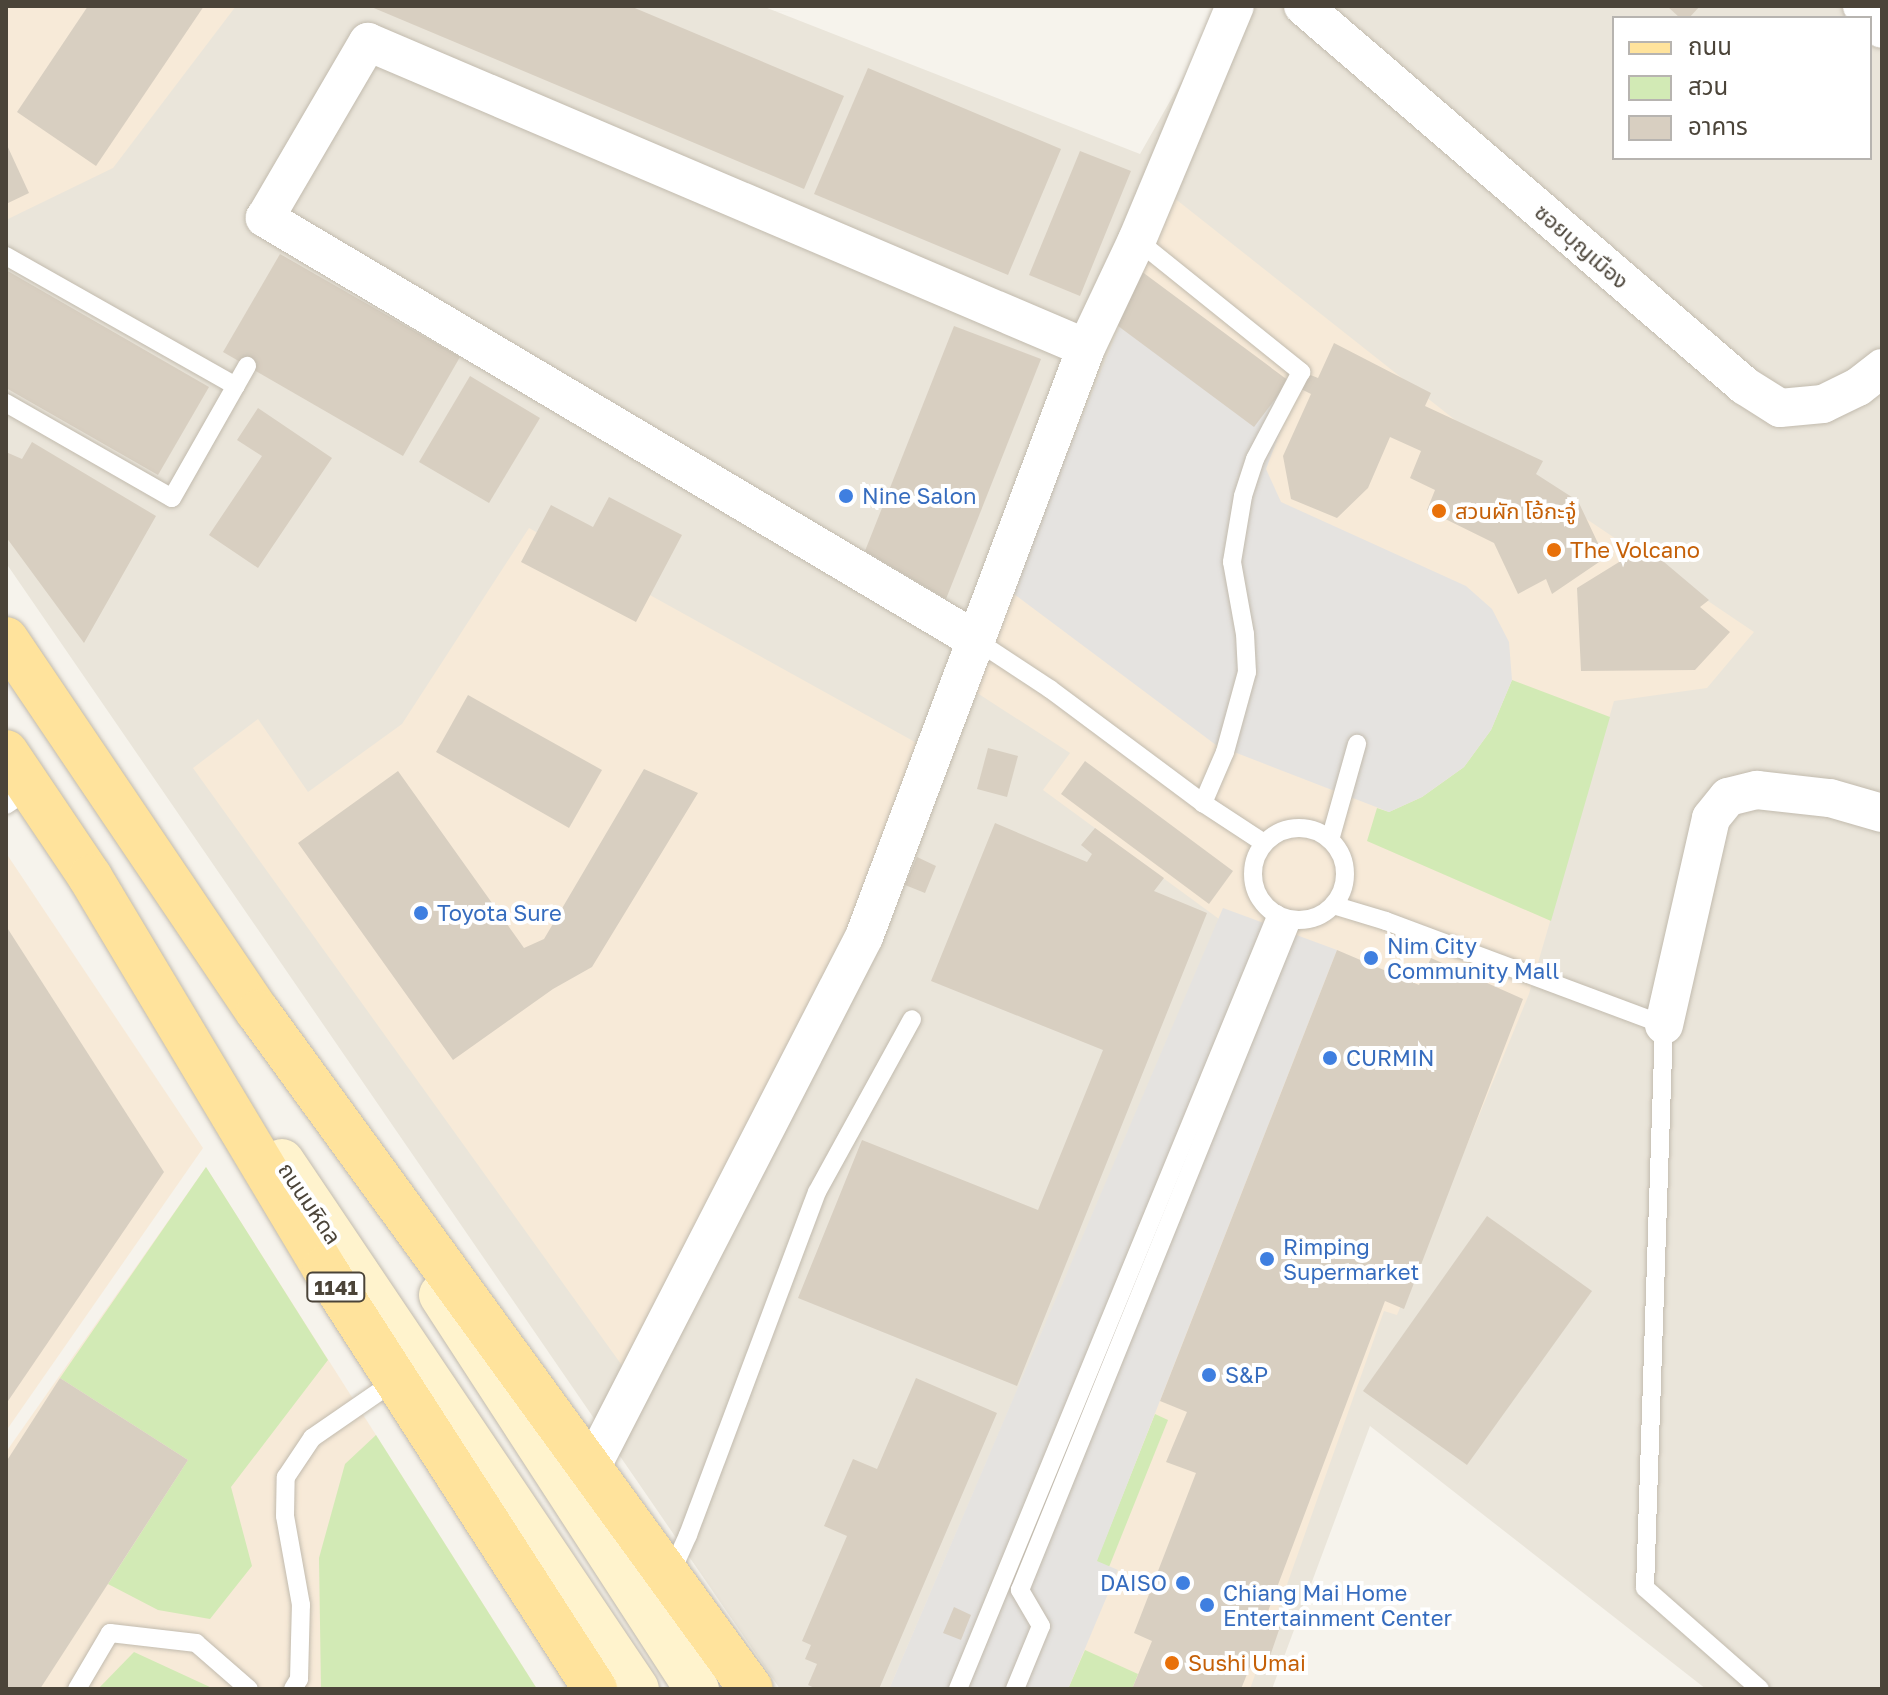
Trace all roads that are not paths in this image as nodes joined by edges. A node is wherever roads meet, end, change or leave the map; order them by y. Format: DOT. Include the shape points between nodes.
graph roads {
  1 [pos="1235,6"];
  2 [pos="1303,6"];
  3 [pos="1137,240"];
  4 [pos="6,256"];
  5 [pos="1086,348"];
  6 [pos="247,366"];
  7 [pos="1882,368"];
  8 [pos="236,386"];
  9 [pos="6,403"];
  10 [pos="6,639"];
  11 [pos="974,639"];
  12 [pos="1357,744"];
  13 [pos="6,752"];
  14 [pos="18,797"];
  15 [pos="1203,803"];
  16 [pos="1882,813"];
  17 [pos="1330,840"];
  18 [pos="1264,843"];
  19 [pos="90,877"];
  20 [pos="1333,905"];
  21 [pos="1285,917"];
  22 [pos="258,1012"];
  23 [pos="912,1019"];
  24 [pos="1664,1025"];
  25 [pos="396,1380"];
  26 [pos="592,1466"];
  27 [pos="670,1575"];
  28 [pos="77,1689"];
  29 [pos="249,1689"];
  30 [pos="293,1689"];
  31 [pos="595,1689"];
  32 [pos="637,1689"];
  33 [pos="697,1689"];
  34 [pos="751,1689"];
  35 [pos="958,1689"];
  36 [pos="1015,1689"];
  37 [pos="1760,1689"];
  1 -- 3 [label="street"];
  2 -- 7 [label="street, ซอยบุญเมือง" via="1745,386 1780,408 1823,404"];
  3 -- 5 [label="street"];
  3 -- 15 [label="lane" via="1301,372 1255,459 1243,496 1232,562 1247,672 1233,729"];
  4 -- 8 [label="lane"];
  5 -- 11 [label="street"];
  5 -- 11 [label="street" via="368,42 265,218 310,258"];
  6 -- 8 [label="lane"];
  8 -- 9 [label="lane" via="172,498"];
  10 -- 22 [label="main road"];
  11 -- 15 [label="lane"];
  11 -- 26 [label="street" via="864,937"];
  12 -- 17 [label="lane"];
  13 -- 14 [label="main road, ถนนมหิดล / 1141"];
  14 -- 19 [label="main road, ถนนมหิดล / 1141"];
  15 -- 18 [label="lane"];
  16 -- 24 [label="street" via="1830,798 1757,790 1728,797 1711,818"];
  17 -- 18 [label="lane" via="1296,828"];
  17 -- 20 [label="lane" via="1341,854 1345,872 1343,890"];
  18 -- 21 [label="lane" via="1255,859 1257,895"];
  19 -- 25 [label="main road, ถนนมหิดล / 1141"];
  19 -- 32 [label="main road, ถนนมหิดล / 1141"];
  20 -- 21 [label="lane" via="1319,916"];
  20 -- 24 [label="lane"];
  21 -- 35 [label="lane"];
  21 -- 36 [label="lane" via="1020,1590 1041,1626"];
  22 -- 26 [label="main road"];
  22 -- 33 [label="main road"];
  23 -- 27 [label="lane" via="817,1192"];
  24 -- 37 [label="lane" via="1645,1588"];
  25 -- 30 [label="lane" via="312,1438 286,1477 285,1516 301,1605 299,1679"];
  25 -- 31 [label="main road, ถนนมหิดล / 1141"];
  26 -- 27 [label="main road"];
  27 -- 34 [label="main road"];
  28 -- 29 [label="lane" via="110,1633 196,1643"];
}
